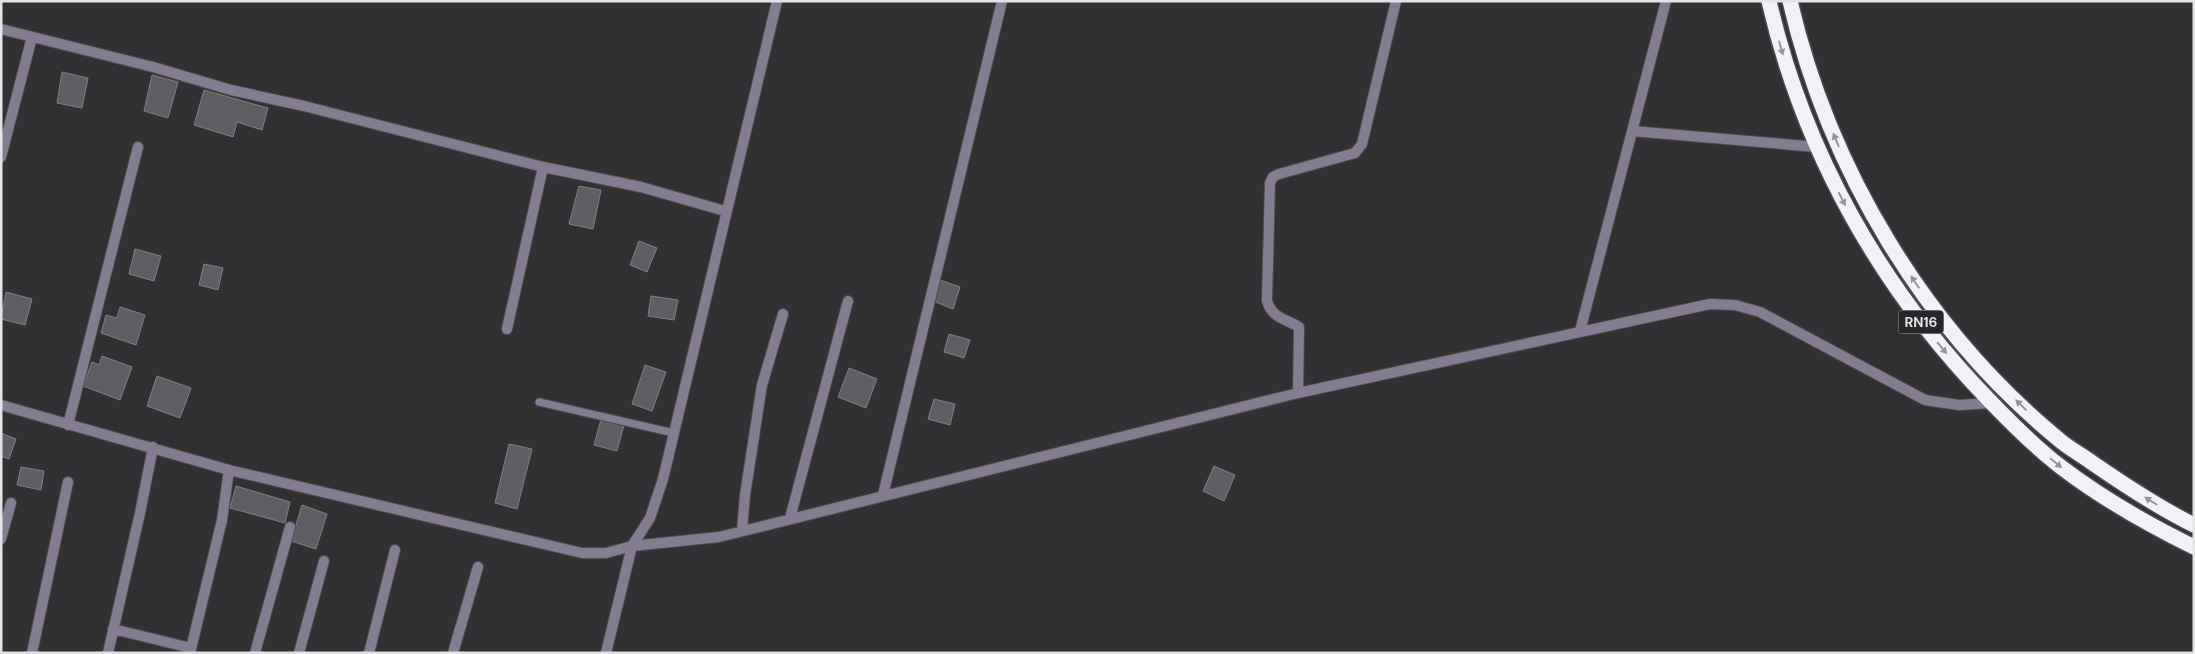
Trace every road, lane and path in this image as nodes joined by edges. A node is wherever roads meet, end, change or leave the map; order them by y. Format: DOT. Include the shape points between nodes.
graph roads {
  1 [pos="776,1"];
  2 [pos="1002,1"];
  3 [pos="1396,1"];
  4 [pos="1666,1"];
  5 [pos="1769,1"];
  6 [pos="1790,1"];
  7 [pos="1,29"];
  8 [pos="32,38"];
  9 [pos="1632,131"];
  10 [pos="138,146"];
  11 [pos="1817,147"];
  12 [pos="1,157"];
  13 [pos="543,167"];
  14 [pos="725,211"];
  15 [pos="848,301"];
  16 [pos="783,314"];
  17 [pos="507,329"];
  18 [pos="1580,331"];
  19 [pos="1298,393"];
  20 [pos="539,402"];
  21 [pos="1992,403"];
  22 [pos="1,405"];
  23 [pos="68,425"];
  24 [pos="674,433"];
  25 [pos="153,447"];
  26 [pos="229,470"];
  27 [pos="68,482"];
  28 [pos="883,495"];
  29 [pos="11,503"];
  30 [pos="790,518"];
  31 [pos="2194,525"];
  32 [pos="290,527"];
  33 [pos="742,531"];
  34 [pos="1,539"];
  35 [pos="632,546"];
  36 [pos="2194,547"];
  37 [pos="394,550"];
  38 [pos="324,561"];
  39 [pos="478,567"];
  40 [pos="113,629"];
  41 [pos="191,651"];
  42 [pos="32,653"];
  43 [pos="108,653"];
  44 [pos="255,653"];
  45 [pos="300,653"];
  46 [pos="369,653"];
  47 [pos="453,653"];
  48 [pos="606,653"];
  1 -- 14 [label="street"];
  2 -- 28 [label="street"];
  3 -- 19 [label="street" via="1362,144 1355,153 1279,174 1270,183 1267,301 1269,309 1277,317 1299,327"];
  4 -- 9 [label="street"];
  5 -- 11 [label="highway, RN16, one-way" via="1792,83"];
  31 -- 6 [label="highway, RN16, one-way" via="2114,478 2058,439 1984,367 1940,316 1883,232 1851,173 1812,80"];
  7 -- 8 [label="street"];
  8 -- 12 [label="street"];
  8 -- 13 [label="street"];
  9 -- 11 [label="street"];
  9 -- 18 [label="street"];
  10 -- 23 [label="street"];
  11 -- 21 [label="highway, RN16, one-way" via="1864,239 1902,297 1945,352"];
  13 -- 14 [label="street" via="641,187"];
  13 -- 17 [label="street"];
  14 -- 24 [label="street"];
  15 -- 30 [label="street"];
  16 -- 33 [label="street" via="762,385"];
  18 -- 19 [label="street"];
  18 -- 21 [label="street" via="1697,306 1735,305 1772,318 1925,400 1959,405"];
  19 -- 28 [label="street"];
  20 -- 24 [label="lane"];
  21 -- 36 [label="highway, RN16, one-way" via="2036,446 2085,485 2149,525"];
  22 -- 23 [label="street"];
  23 -- 25 [label="street"];
  24 -- 35 [label="street" via="650,518"];
  25 -- 26 [label="street"];
  25 -- 40 [label="street"];
  26 -- 35 [label="street" via="582,553 606,553"];
  26 -- 41 [label="street" via="222,520"];
  27 -- 42 [label="street"];
  28 -- 30 [label="street"];
  29 -- 34 [label="street"];
  30 -- 33 [label="street"];
  32 -- 44 [label="street"];
  33 -- 35 [label="street"];
  35 -- 48 [label="street"];
  37 -- 46 [label="street"];
  38 -- 45 [label="street"];
  39 -- 47 [label="street"];
  40 -- 41 [label="street"];
  40 -- 43 [label="street"];
}
